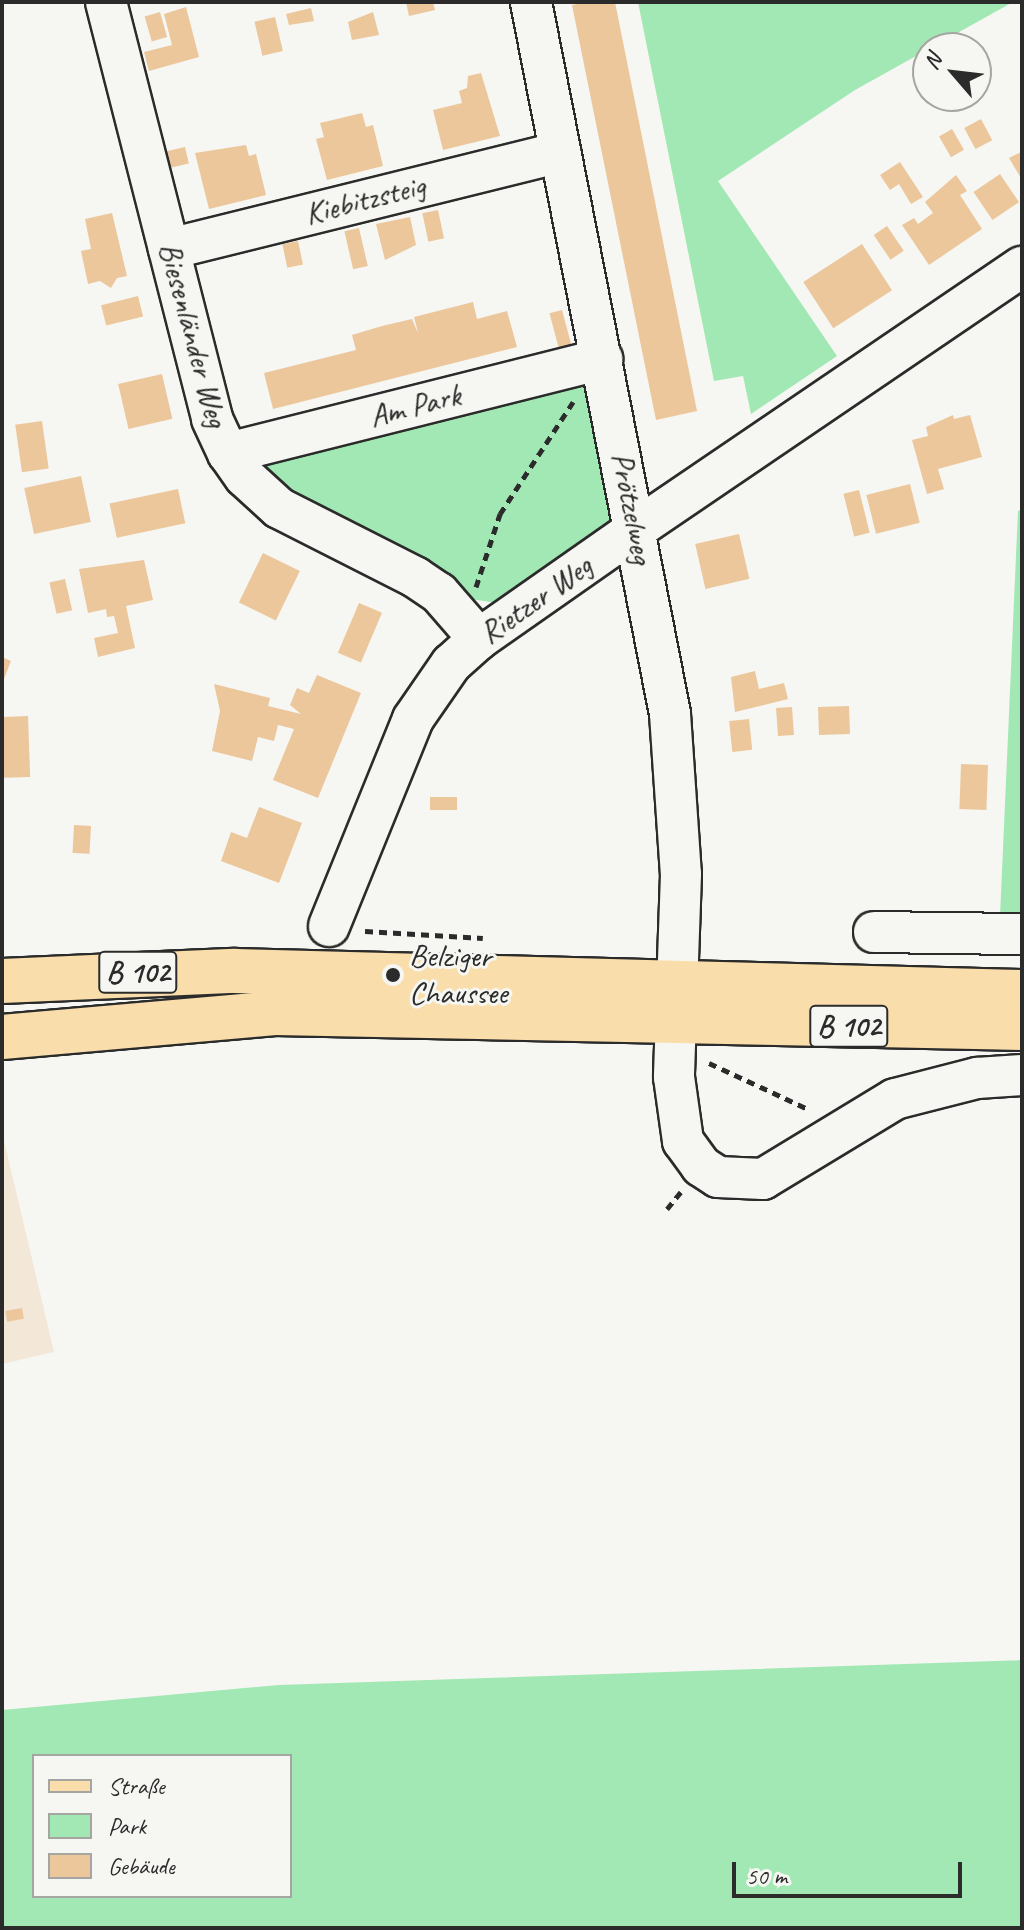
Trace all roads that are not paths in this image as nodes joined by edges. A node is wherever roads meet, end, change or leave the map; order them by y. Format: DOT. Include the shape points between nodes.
graph roads {
  1 [pos="106,2"];
  2 [pos="531,2"];
  3 [pos="560,152"];
  4 [pos="169,249"];
  5 [pos="1022,267"];
  6 [pos="602,359"];
  7 [pos="228,453"];
  8 [pos="633,531"];
  9 [pos="479,639"];
  10 [pos="329,926"];
  11 [pos="874,932"];
  12 [pos="1022,934"];
  13 [pos="2,981"];
  14 [pos="1022,992"];
  15 [pos="677,1021"];
  16 [pos="1022,1028"];
  17 [pos="2,1037"];
  18 [pos="1022,1075"];
  1 -- 4 [label="street, Biesenländer Weg"];
  2 -- 3 [label="street, Prötzelweg"];
  3 -- 4 [label="street, Kiebitzsteig"];
  3 -- 6 [label="street, Prötzelweg"];
  4 -- 7 [label="street, Biesenländer Weg" via="212,419"];
  5 -- 8 [label="street, Rietzer Weg"];
  6 -- 7 [label="street, Am Park"];
  6 -- 8 [label="street, Prötzelweg"];
  7 -- 9 [label="street, Biesenländer Weg" via="279,508 415,577 439,593"];
  8 -- 9 [label="street, Rietzer Weg"];
  8 -- 15 [label="street, Prötzelweg" via="661,652 678,794"];
  9 -- 10 [label="street, Rietzer Weg" via="429,690 413,719"];
  11 -- 12 [label="street"];
  13 -- 15 [label="main road, B 102" via="235,971"];
  14 -- 15 [label="main road, B 102"];
  15 -- 16 [label="main road, B 102"];
  15 -- 17 [label="main road, B 102" via="275,1013"];
  15 -- 18 [label="street, Prötzelweg" via="677,1119 683,1141 701,1166 727,1180 763,1179 851,1123 918,1091"];
}
